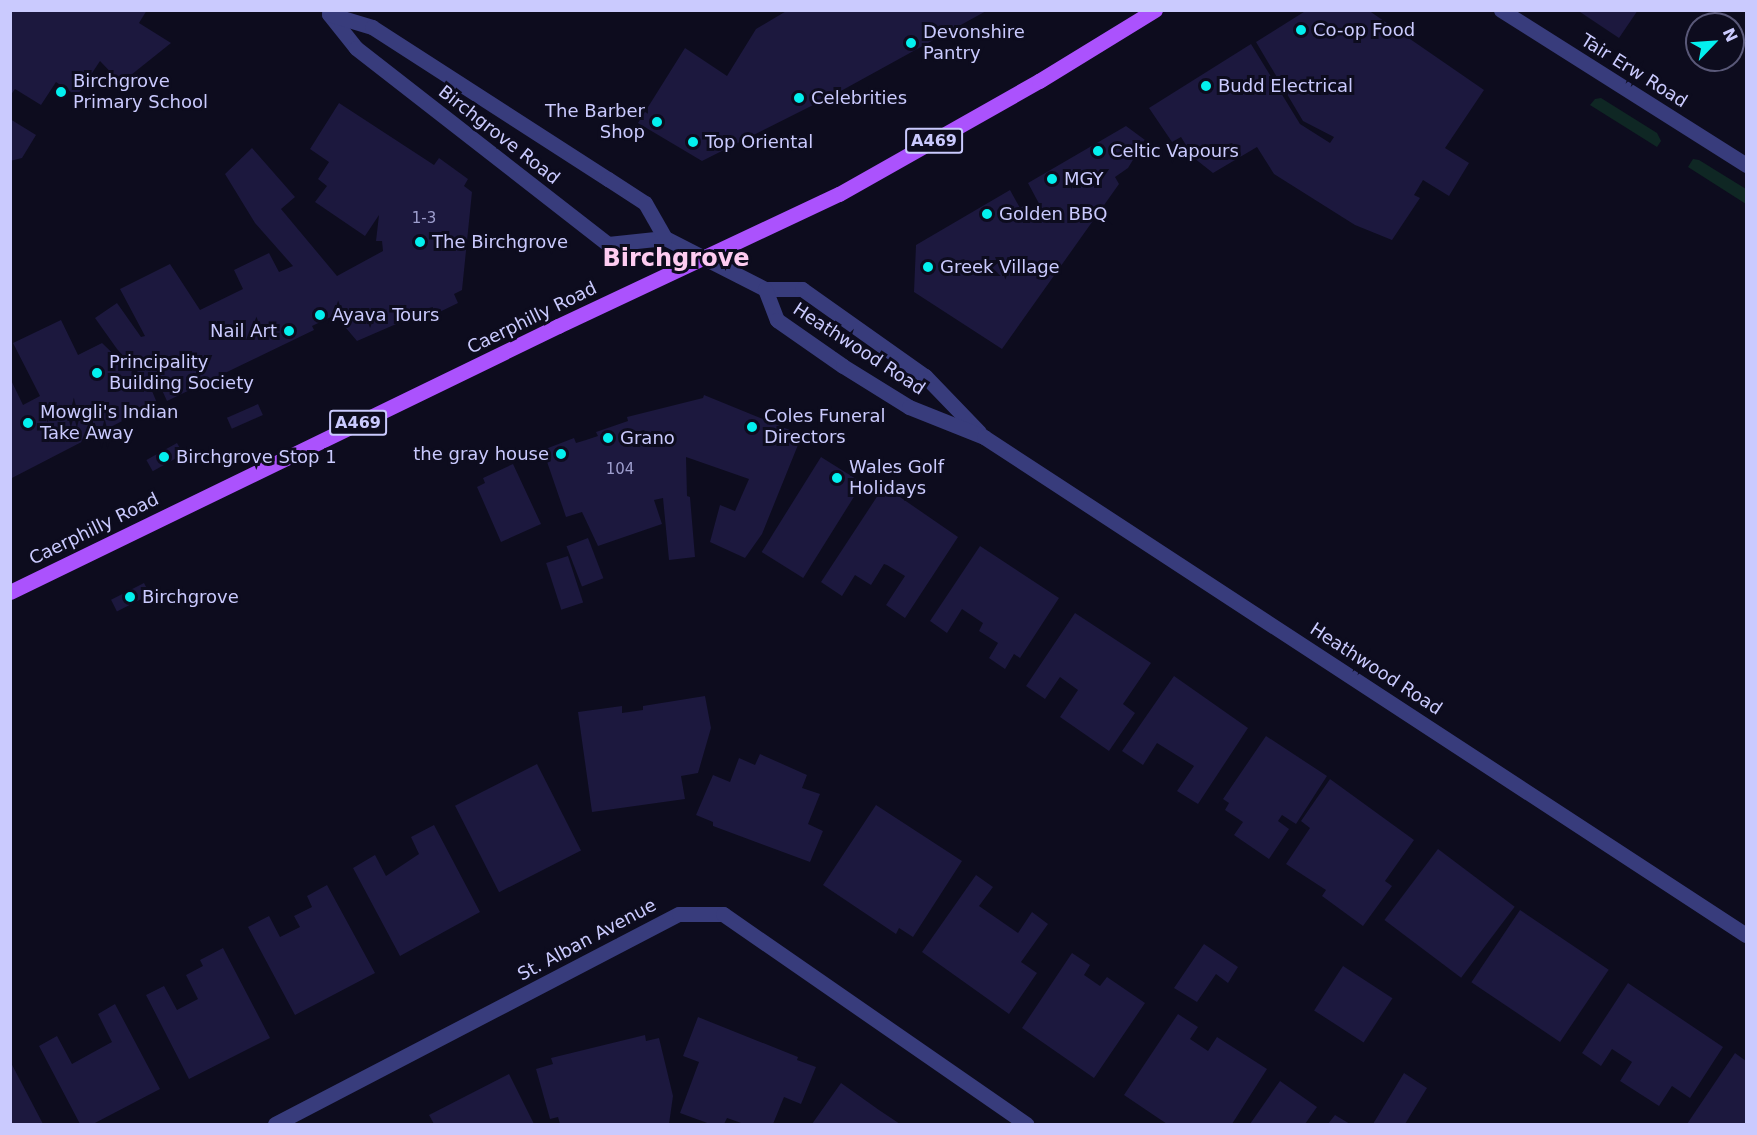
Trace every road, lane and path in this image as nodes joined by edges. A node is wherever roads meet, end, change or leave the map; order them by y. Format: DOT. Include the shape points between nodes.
graph roads {
  1 [pos="1155,10"];
  2 [pos="1501,10"];
  3 [pos="326,12"];
  4 [pos="1746,165"];
  5 [pos="665,238"];
  6 [pos="707,258"];
  7 [pos="765,289"];
  8 [pos="984,437"];
  9 [pos="10,592"];
  10 [pos="1746,935"];
  11 [pos="275,1125"];
  12 [pos="1026,1125"];
  1 -- 6 [label="main road, Caerphilly Road / A469" via="871,178"];
  2 -- 4 [label="street, Tair Erw Road"];
  3 -- 5 [label="street, Birchgrove Road" via="372,27 645,203"];
  3 -- 5 [label="street, Birchgrove Road" via="356,48 608,244"];
  5 -- 6 [label="street"];
  6 -- 7 [label="street, Heathwood Road"];
  6 -- 9 [label="main road, Caerphilly Road / A469" via="558,326"];
  7 -- 8 [label="street, Heathwood Road" via="777,320 809,343 909,407"];
  7 -- 8 [label="street, Heathwood Road" via="802,289 836,310 925,376"];
  8 -- 10 [label="street, Heathwood Road"];
  11 -- 12 [label="street, St. Alban Avenue" via="679,914 723,914"];
}
